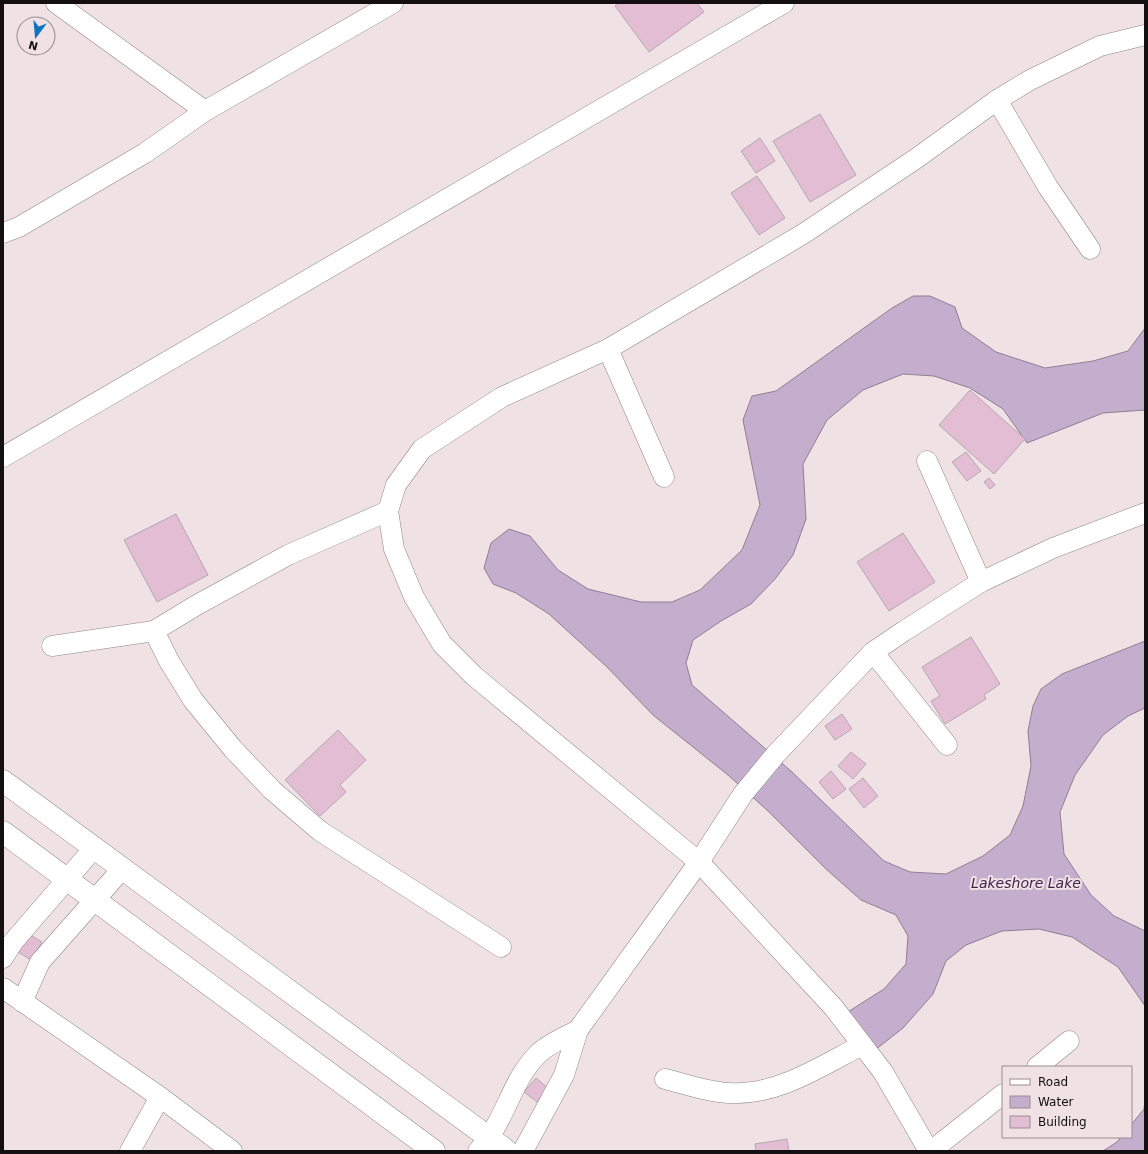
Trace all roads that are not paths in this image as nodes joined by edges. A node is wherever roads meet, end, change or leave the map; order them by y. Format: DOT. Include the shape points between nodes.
graph roads {
  1 [pos="56,3"];
  2 [pos="393,3"];
  3 [pos="784,3"];
  4 [pos="1145,35"];
  5 [pos="997,100"];
  6 [pos="205,111"];
  7 [pos="3,232"];
  8 [pos="1090,249"];
  9 [pos="608,349"];
  10 [pos="3,457"];
  11 [pos="927,462"];
  12 [pos="664,477"];
  13 [pos="388,511"];
  14 [pos="1145,513"];
  15 [pos="982,582"];
  16 [pos="154,631"];
  17 [pos="52,646"];
  18 [pos="873,652"];
  19 [pos="947,745"];
  20 [pos="3,781"];
  21 [pos="3,832"];
  22 [pos="94,848"];
  23 [pos="699,862"];
  24 [pos="122,869"];
  25 [pos="66,879"];
  26 [pos="94,900"];
  27 [pos="501,947"];
  28 [pos="3,958"];
  29 [pos="4,991"];
  30 [pos="22,1002"];
  31 [pos="578,1030"];
  32 [pos="1069,1041"];
  33 [pos="862,1044"];
  34 [pos="1038,1066"];
  35 [pos="664,1079"];
  36 [pos="1002,1095"];
  37 [pos="160,1097"];
  38 [pos="492,1147"];
  39 [pos="130,1151"];
  40 [pos="232,1151"];
  41 [pos="434,1151"];
  42 [pos="523,1151"];
  43 [pos="930,1151"];
  1 -- 6 [label="street"];
  2 -- 6 [label="street"];
  3 -- 10 [label="street"];
  4 -- 5 [label="street" via="1100,46 1030,80"];
  5 -- 8 [label="street" via="1048,187"];
  5 -- 9 [label="street" via="917,158 804,234"];
  6 -- 7 [label="street" via="145,153 20,227"];
  9 -- 12 [label="street"];
  9 -- 13 [label="street" via="502,397 422,449 396,485"];
  11 -- 15 [label="street"];
  13 -- 16 [label="street" via="288,555"];
  13 -- 23 [label="street" via="394,549 414,597 442,644 474,676"];
  14 -- 15 [label="street" via="1053,548"];
  15 -- 18 [label="street"];
  16 -- 17 [label="street"];
  16 -- 27 [label="street" via="193,700 233,749 272,790 320,830"];
  18 -- 19 [label="street"];
  18 -- 23 [label="street" via="776,754 743,794"];
  20 -- 22 [label="street"];
  21 -- 25 [label="street"];
  22 -- 24 [label="street"];
  22 -- 25 [label="street"];
  23 -- 31 [label="street"];
  23 -- 33 [label="street" via="834,1008"];
  24 -- 26 [label="street"];
  24 -- 38 [label="street"];
  25 -- 26 [label="street"];
  25 -- 28 [label="street" via="13,942"];
  26 -- 30 [label="street" via="40,962"];
  26 -- 41 [label="street"];
  29 -- 30 [label="street"];
  30 -- 37 [label="street"];
  31 -- 38 [label="street" via="539,1052 527,1066"];
  31 -- 42 [label="street" via="564,1075"];
  32 -- 34 [label="street"];
  33 -- 35 [label="street" via="786,1084 766,1090 726,1093"];
  33 -- 43 [label="street" via="883,1072"];
  36 -- 43 [label="street"];
  37 -- 39 [label="street"];
  37 -- 40 [label="street"];
}
